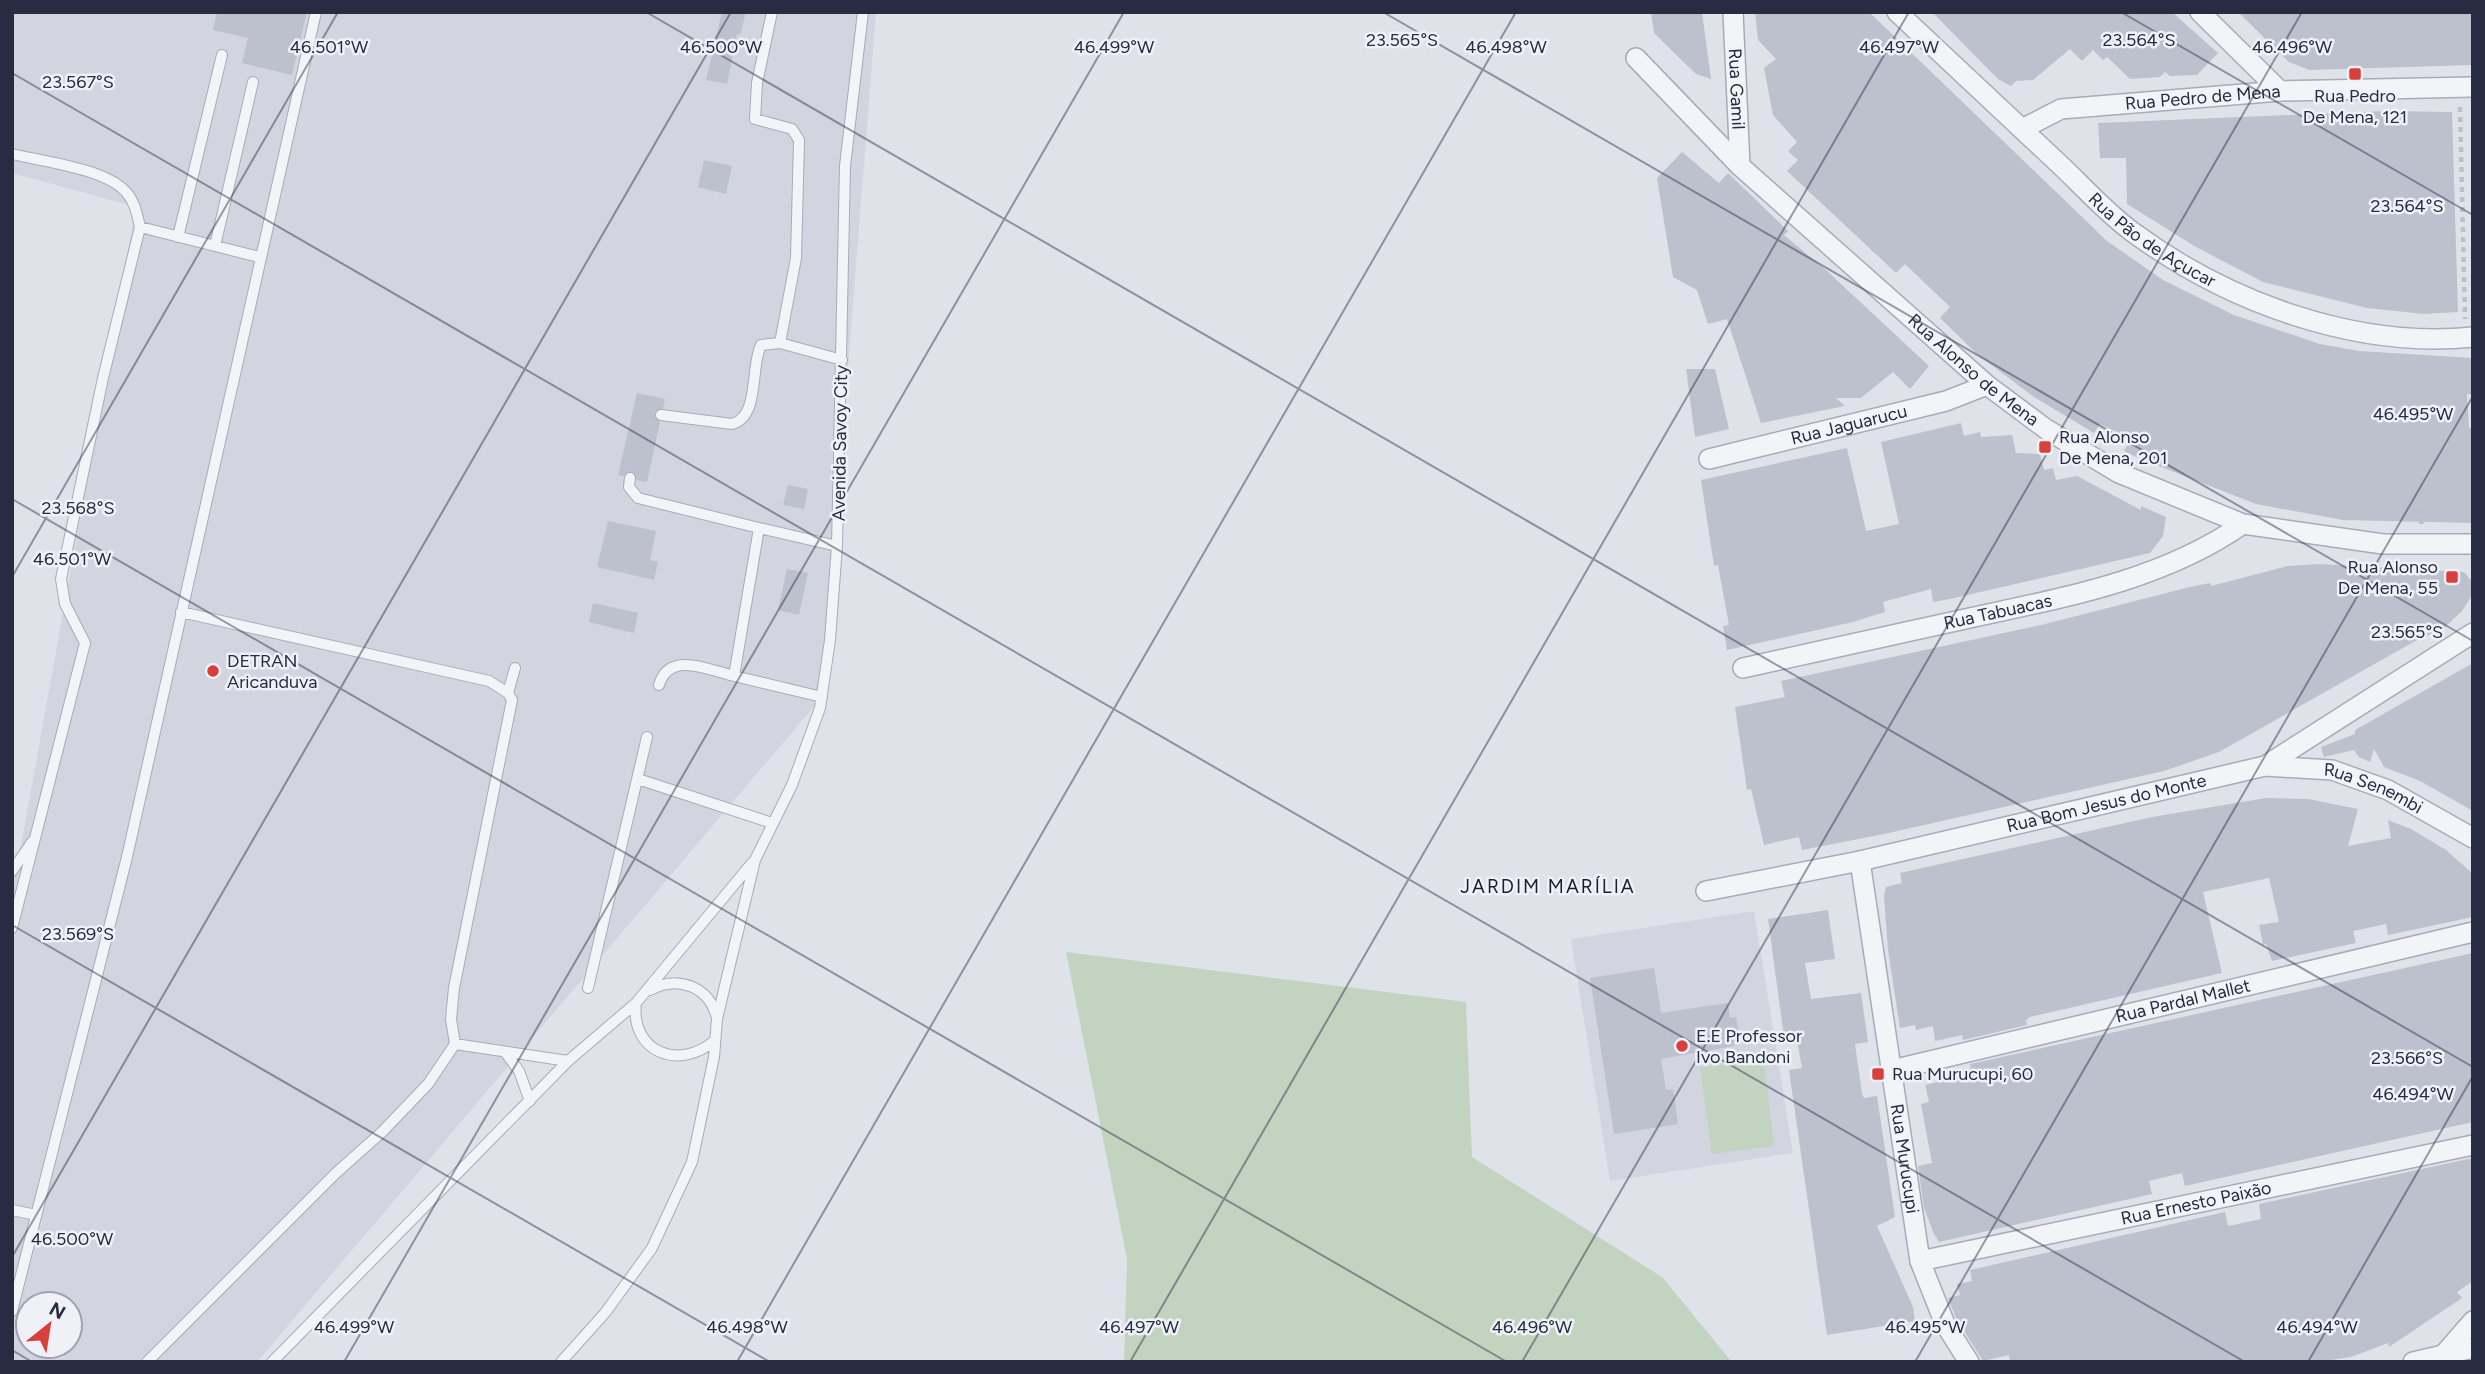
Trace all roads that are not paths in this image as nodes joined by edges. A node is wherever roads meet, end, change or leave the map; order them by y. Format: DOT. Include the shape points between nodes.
graph roads {
  1 [pos="316,12"];
  2 [pos="772,12"];
  3 [pos="863,12"];
  4 [pos="1733,12"];
  5 [pos="1897,12"];
  6 [pos="2200,12"];
  7 [pos="222,55"];
  8 [pos="1636,58"];
  9 [pos="253,82"];
  10 [pos="2467,88"];
  11 [pos="2280,91"];
  12 [pos="2022,129"];
  13 [pos="12,154"];
  14 [pos="1740,166"];
  15 [pos="140,227"];
  16 [pos="178,237"];
  17 [pos="215,246"];
  18 [pos="259,257"];
  19 [pos="2469,337"];
  20 [pos="780,343"];
  21 [pos="842,360"];
  22 [pos="1987,385"];
  23 [pos="661,415"];
  24 [pos="1709,459"];
  25 [pos="630,478"];
  26 [pos="2243,524"];
  27 [pos="759,528"];
  28 [pos="2473,544"];
  29 [pos="837,546"];
  30 [pos="181,612"];
  31 [pos="2473,633"];
  32 [pos="515,668"];
  33 [pos="1743,668"];
  34 [pos="734,676"];
  35 [pos="659,685"];
  36 [pos="508,693"];
  37 [pos="821,696"];
  38 [pos="647,737"];
  39 [pos="2265,766"];
  40 [pos="638,779"];
  41 [pos="772,823"];
  42 [pos="2473,838"];
  43 [pos="34,839"];
  44 [pos="755,860"];
  45 [pos="1860,861"];
  46 [pos="12,871"];
  47 [pos="25,887"];
  48 [pos="1706,891"];
  49 [pos="12,904"];
  50 [pos="12,928"];
  51 [pos="2473,932"];
  52 [pos="588,988"];
  53 [pos="639,999"];
  54 [pos="717,1019"];
  55 [pos="714,1041"];
  56 [pos="455,1044"];
  57 [pos="506,1053"];
  58 [pos="568,1061"];
  59 [pos="1892,1070"];
  60 [pos="530,1101"];
  61 [pos="2473,1145"];
  62 [pos="12,1210"];
  63 [pos="36,1215"];
  64 [pos="1920,1261"];
  65 [pos="12,1311"];
  66 [pos="2473,1321"];
  67 [pos="2473,1348"];
  68 [pos="2446,1352"];
  69 [pos="148,1360"];
  70 [pos="272,1362"];
  71 [pos="561,1362"];
  72 [pos="1969,1362"];
  73 [pos="2413,1362"];
  1 -- 18 [label="lane"];
  2 -- 20 [label="lane" via="757,83 755,119 792,129 799,140 796,258"];
  3 -- 21 [label="lane, Avenida Savoy City" via="845,166"];
  4 -- 14 [label="street, Rua Gamil"];
  5 -- 12 [label="street, Rua Pão de Açucar"];
  6 -- 11 [label="street"];
  7 -- 16 [label="lane"];
  8 -- 14 [label="street, Rua Alonso de Mena"];
  9 -- 17 [label="lane"];
  10 -- 11 [label="street, Rua Pedro de Mena"];
  11 -- 12 [label="street, Rua Pedro de Mena" via="2061,108"];
  12 -- 19 [label="street, Rua Pão de Açucar" via="2132,232 2224,288 2365,332 2426,339"];
  13 -- 15 [label="lane" via="74,168 125,190 136,207"];
  14 -- 22 [label="street, Rua Alonso de Mena"];
  15 -- 16 [label="lane"];
  15 -- 43 [label="lane" via="61,579 65,604 85,643"];
  16 -- 17 [label="lane"];
  17 -- 18 [label="lane"];
  18 -- 30 [label="lane"];
  20 -- 21 [label="lane"];
  20 -- 23 [label="lane" via="761,345 748,411 739,423"];
  21 -- 29 [label="lane, Avenida Savoy City"];
  22 -- 24 [label="street, Rua Jaguarucu" via="1946,401"];
  22 -- 26 [label="street, Rua Alonso de Mena" via="2046,429 2119,472"];
  25 -- 27 [label="lane" via="629,487 638,498"];
  26 -- 28 [label="street, Rua Alonso de Mena" via="2383,544"];
  26 -- 33 [label="street, Rua Tabuacas" via="2169,566 2077,595"];
  27 -- 29 [label="lane"];
  27 -- 34 [label="lane"];
  29 -- 37 [label="lane, Avenida Savoy City"];
  30 -- 36 [label="lane" via="489,681"];
  30 -- 63 [label="lane" via="116,906"];
  31 -- 39 [label="street, Rua Bom Jesus do Monte"];
  32 -- 36 [label="lane"];
  34 -- 35 [label="lane" via="688,664 666,670"];
  34 -- 37 [label="lane"];
  36 -- 56 [label="lane" via="512,700 508,735 450,1008"];
  37 -- 41 [label="lane, Avenida Savoy City" via="792,785"];
  38 -- 40 [label="lane"];
  39 -- 42 [label="street, Rua Senembi" via="2332,770 2388,790"];
  39 -- 45 [label="street, Rua Bom Jesus do Monte"];
  40 -- 41 [label="lane"];
  40 -- 52 [label="lane"];
  41 -- 44 [label="lane, Avenida Savoy City"];
  43 -- 46 [label="lane"];
  43 -- 47 [label="lane"];
  44 -- 53 [label="lane"];
  44 -- 54 [label="lane"];
  45 -- 48 [label="street, Rua Bom Jesus do Monte"];
  45 -- 59 [label="street, Rua Murucupi"];
  47 -- 49 [label="lane"];
  47 -- 50 [label="lane"];
  51 -- 59 [label="street, Rua Pardal Mallet"];
  53 -- 54 [label="lane" via="661,985 688,985 710,1001"];
  53 -- 55 [label="lane" via="634,1019 638,1030 662,1053 684,1056"];
  53 -- 58 [label="lane"];
  54 -- 55 [label="lane"];
  55 -- 71 [label="lane" via="692,1162 672,1209 652,1248 605,1313"];
  56 -- 57 [label="lane"];
  56 -- 69 [label="lane" via="428,1084 382,1132"];
  57 -- 58 [label="lane"];
  57 -- 60 [label="lane" via="519,1071"];
  58 -- 60 [label="lane"];
  59 -- 64 [label="street, Rua Murucupi"];
  60 -- 70 [label="lane"];
  61 -- 64 [label="street, Rua Ernesto Paixão"];
  62 -- 63 [label="lane"];
  63 -- 65 [label="lane"];
  64 -- 72 [label="street, Rua Murucupi" via="1945,1324"];
  66 -- 68 [label="street"];
  67 -- 68 [label="street"];
  68 -- 73 [label="street"];
}
